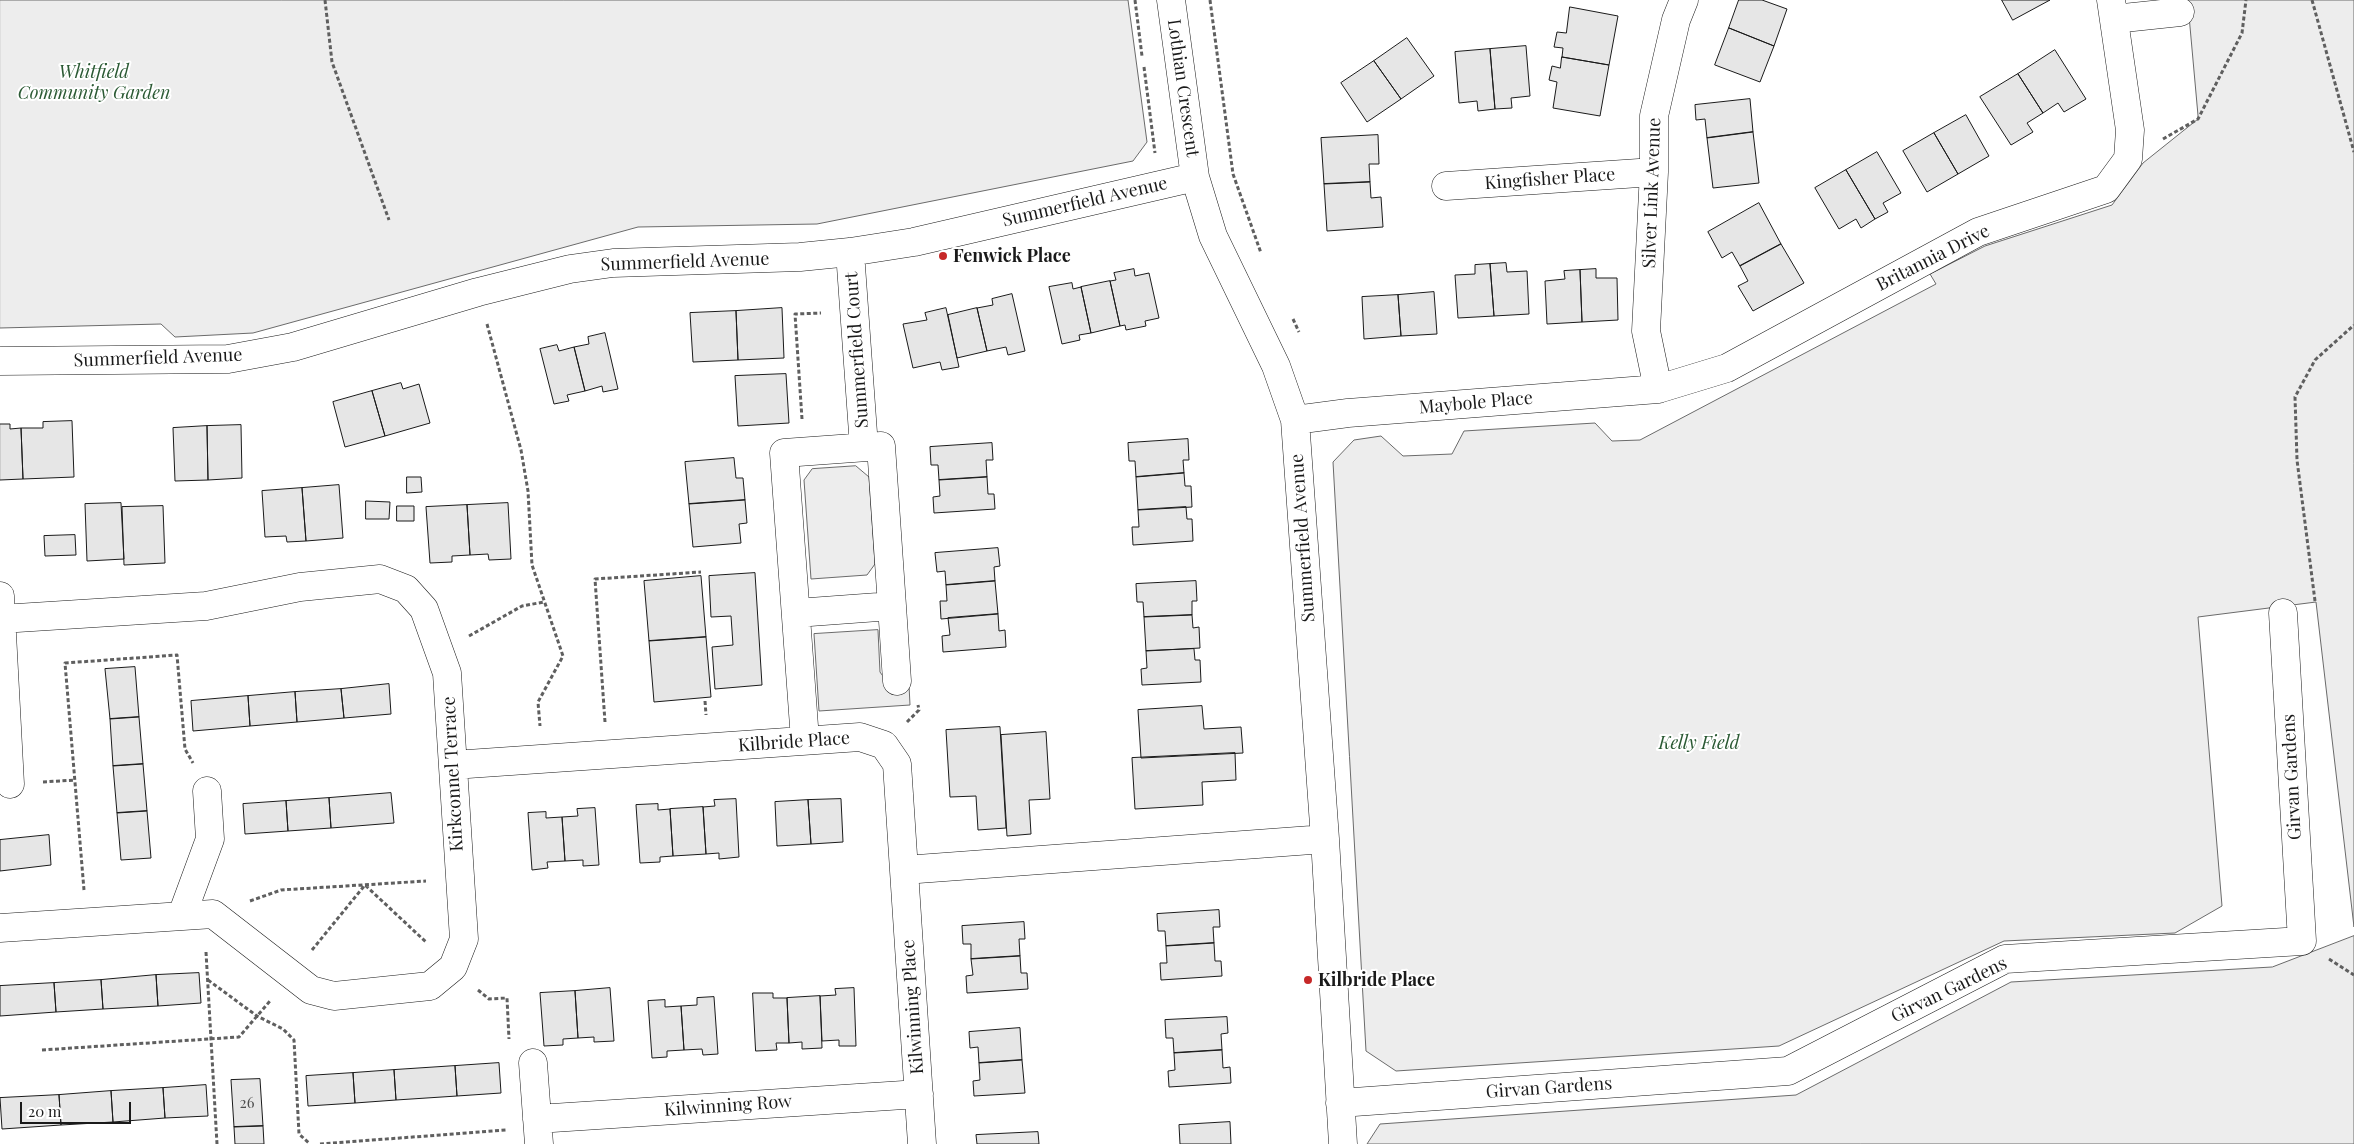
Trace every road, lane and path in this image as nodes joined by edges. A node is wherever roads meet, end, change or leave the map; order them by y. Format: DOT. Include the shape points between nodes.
graph roads {
  1 [pos="325,0"];
  2 [pos="1135,0"];
  3 [pos="1171,0"];
  4 [pos="1210,0"];
  5 [pos="1684,0"];
  6 [pos="2246,0"];
  7 [pos="2312,0"];
  8 [pos="2113,9"];
  9 [pos="2180,12"];
  10 [pos="2354,152"];
  11 [pos="2128,160"];
  12 [pos="1654,172"];
  13 [pos="1195,177"];
  14 [pos="1159,185"];
  15 [pos="1446,186"];
  16 [pos="389,220"];
  17 [pos="850,252"];
  18 [pos="1262,256"];
  19 [pos="478,292"];
  20 [pos="1290,313"];
  21 [pos="795,314"];
  22 [pos="2354,325"];
  23 [pos="1301,337"];
  24 [pos="0,361"];
  25 [pos="1658,389"];
  26 [pos="1295,420"];
  27 [pos="864,448"];
  28 [pos="804,452"];
  29 [pos="701,572"];
  30 [pos="544,602"];
  31 [pos="892,606"];
  32 [pos="1,608"];
  33 [pos="2283,612"];
  34 [pos="796,613"];
  35 [pos="440,652"];
  36 [pos="898,680"];
  37 [pos="805,740"];
  38 [pos="607,755"];
  39 [pos="542,759"];
  40 [pos="453,765"];
  41 [pos="10,784"];
  42 [pos="207,790"];
  43 [pos="1325,839"];
  44 [pos="904,870"];
  45 [pos="182,915"];
  46 [pos="87,923"];
  47 [pos="0,928"];
  48 [pos="290,976"];
  49 [pos="208,980"];
  50 [pos="257,1016"];
  51 [pos="42,1050"];
  52 [pos="533,1063"];
  53 [pos="919,1094"];
  54 [pos="1340,1103"];
  55 [pos="538,1131"];
  56 [pos="310,1144"];
  57 [pos="320,1144"];
  58 [pos="922,1144"];
  59 [pos="1342,1144"];
  1 -- 16 [label="path" via="332,62"];
  2 -- 14 [label="path"];
  3 -- 13 [label="street, Lothian Crescent"];
  4 -- 18 [label="path" via="1233,174"];
  5 -- 12 [label="street, Silver Link Avenue" via="1676,20 1654,116"];
  6 -- 11 [label="path" via="2242,33 2198,119"];
  7 -- 10 [label="path"];
  8 -- 9 [label="street"];
  8 -- 11 [label="street" via="2130,130"];
  11 -- 25 [label="street, Britannia Drive" via="2106,189 1978,232 1727,368"];
  12 -- 15 [label="street, Kingfisher Place"];
  12 -- 25 [label="street, Silver Link Avenue" via="1646,331"];
  13 -- 14 [label="street, Summerfield Avenue"];
  13 -- 26 [label="street, Summerfield Avenue" via="1213,236 1276,366"];
  14 -- 17 [label="street, Summerfield Avenue" via="914,242"];
  17 -- 19 [label="street, Summerfield Avenue" via="800,257 613,263 570,269"];
  17 -- 27 [label="street, Summerfield Court"];
  19 -- 24 [label="street, Summerfield Avenue" via="293,347 228,359"];
  19 -- 30 [label="path" via="521,450 528,491 532,565"];
  20 -- 23 [label="path"];
  21 -- 28 [label="path"];
  22 -- 33 [label="path" via="2315,360 2295,397 2298,460 2316,602"];
  25 -- 26 [label="street, Maybole Place"];
  26 -- 43 [label="street, Summerfield Avenue"];
  27 -- 28 [label="street, Summerfield Court"];
  27 -- 31 [label="street, Summerfield Court" via="881,446"];
  28 -- 34 [label="street, Summerfield Court" via="784,453"];
  29 -- 38 [label="path" via="595,579"];
  30 -- 35 [label="path" via="522,606"];
  30 -- 39 [label="path" via="563,656 538,702"];
  31 -- 34 [label="street"];
  31 -- 36 [label="street"];
  32 -- 35 [label="street, Kirkconnel Terrace" via="106,613 206,606 300,587 380,579 406,589 424,609"];
  32 -- 41 [label="street"];
  33 -- 54 [label="street, Girvan Gardens" via="2302,941 2006,959 1788,1071"];
  34 -- 37 [label="street, Summerfield Court"];
  35 -- 40 [label="street, Kirkconnel Terrace" via="447,673"];
  37 -- 38 [label="street, Kilbride Place"];
  37 -- 44 [label="street, Kilbride Place" via="860,737 884,745 897,764"];
  38 -- 39 [label="street, Kilbride Place"];
  39 -- 40 [label="street, Kilbride Place"];
  40 -- 48 [label="street, Kirkconnel Terrace" via="464,940 453,967 430,986 334,996 311,990"];
  42 -- 45 [label="street" via="210,839"];
  42 -- 46 [label="path" via="185,749 177,654 65,663"];
  43 -- 44 [label="street"];
  43 -- 54 [label="street, Summerfield Avenue"];
  44 -- 53 [label="street, Kilwinning Place"];
  45 -- 46 [label="street, Kirkconnel Terrace"];
  45 -- 48 [label="street, Kirkconnel Terrace" via="212,914"];
  46 -- 47 [label="street, Kirkconnel Terrace"];
  48 -- 50 [label="path"];
  49 -- 50 [label="path"];
  50 -- 51 [label="path" via="239,1037"];
  50 -- 56 [label="path" via="283,1029 294,1040 299,1134"];
  52 -- 55 [label="street"];
  53 -- 55 [label="street, Kilwinning Row"];
  53 -- 58 [label="street, Kilwinning Place"];
  54 -- 59 [label="street, Summerfield Avenue"];
  55 -- 57 [label="path" via="507,1130"];
}
